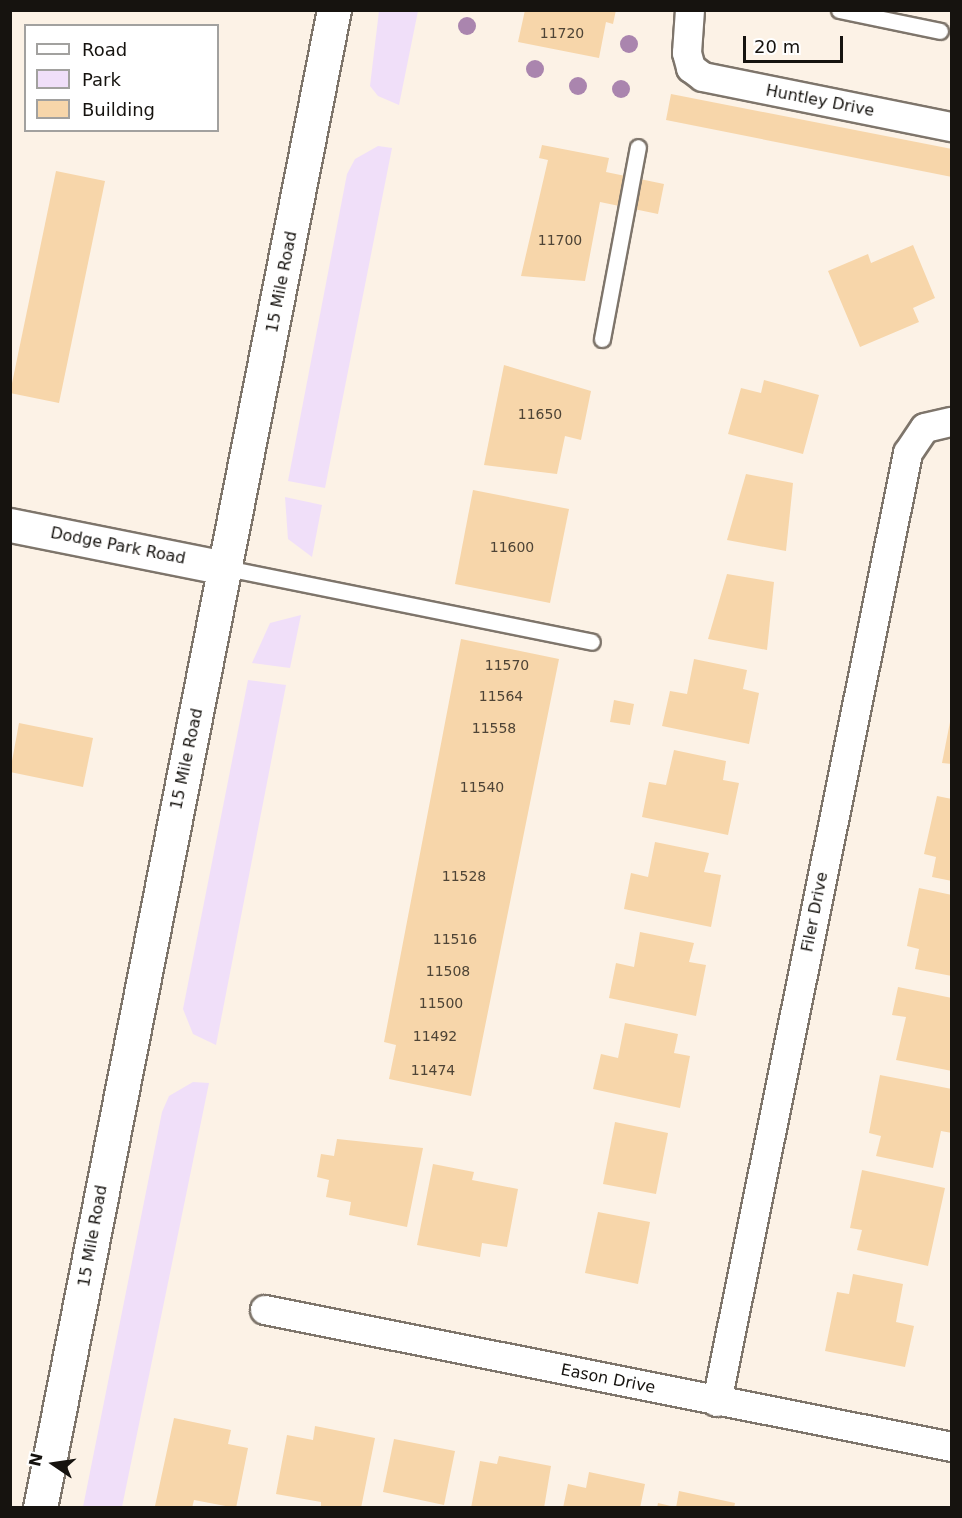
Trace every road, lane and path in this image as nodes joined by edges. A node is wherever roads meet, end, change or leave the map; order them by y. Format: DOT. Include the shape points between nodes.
graph roads {
  1 [pos="334,10"];
  2 [pos="690,10"];
  3 [pos="839,10"];
  4 [pos="940,32"];
  5 [pos="951,126"];
  6 [pos="638,147"];
  7 [pos="602,339"];
  8 [pos="938,425"];
  9 [pos="10,525"];
  10 [pos="226,568"];
  11 [pos="592,642"];
  12 [pos="265,1310"];
  13 [pos="717,1402"];
  14 [pos="951,1447"];
  15 [pos="40,1508"];
  1 -- 10 [label="main road, 15 Mile Road"];
  2 -- 5 [label="street, Huntley Drive" via="685,39 691,68 716,81"];
  3 -- 4 [label="lane"];
  6 -- 7 [label="lane"];
  8 -- 13 [label="street, Filer Drive" via="908,453"];
  9 -- 10 [label="main road, Dodge Park Road"];
  10 -- 11 [label="lane"];
  10 -- 15 [label="main road, 15 Mile Road"];
  12 -- 13 [label="street, Eason Drive"];
  13 -- 14 [label="street, Eason Drive"];
}
